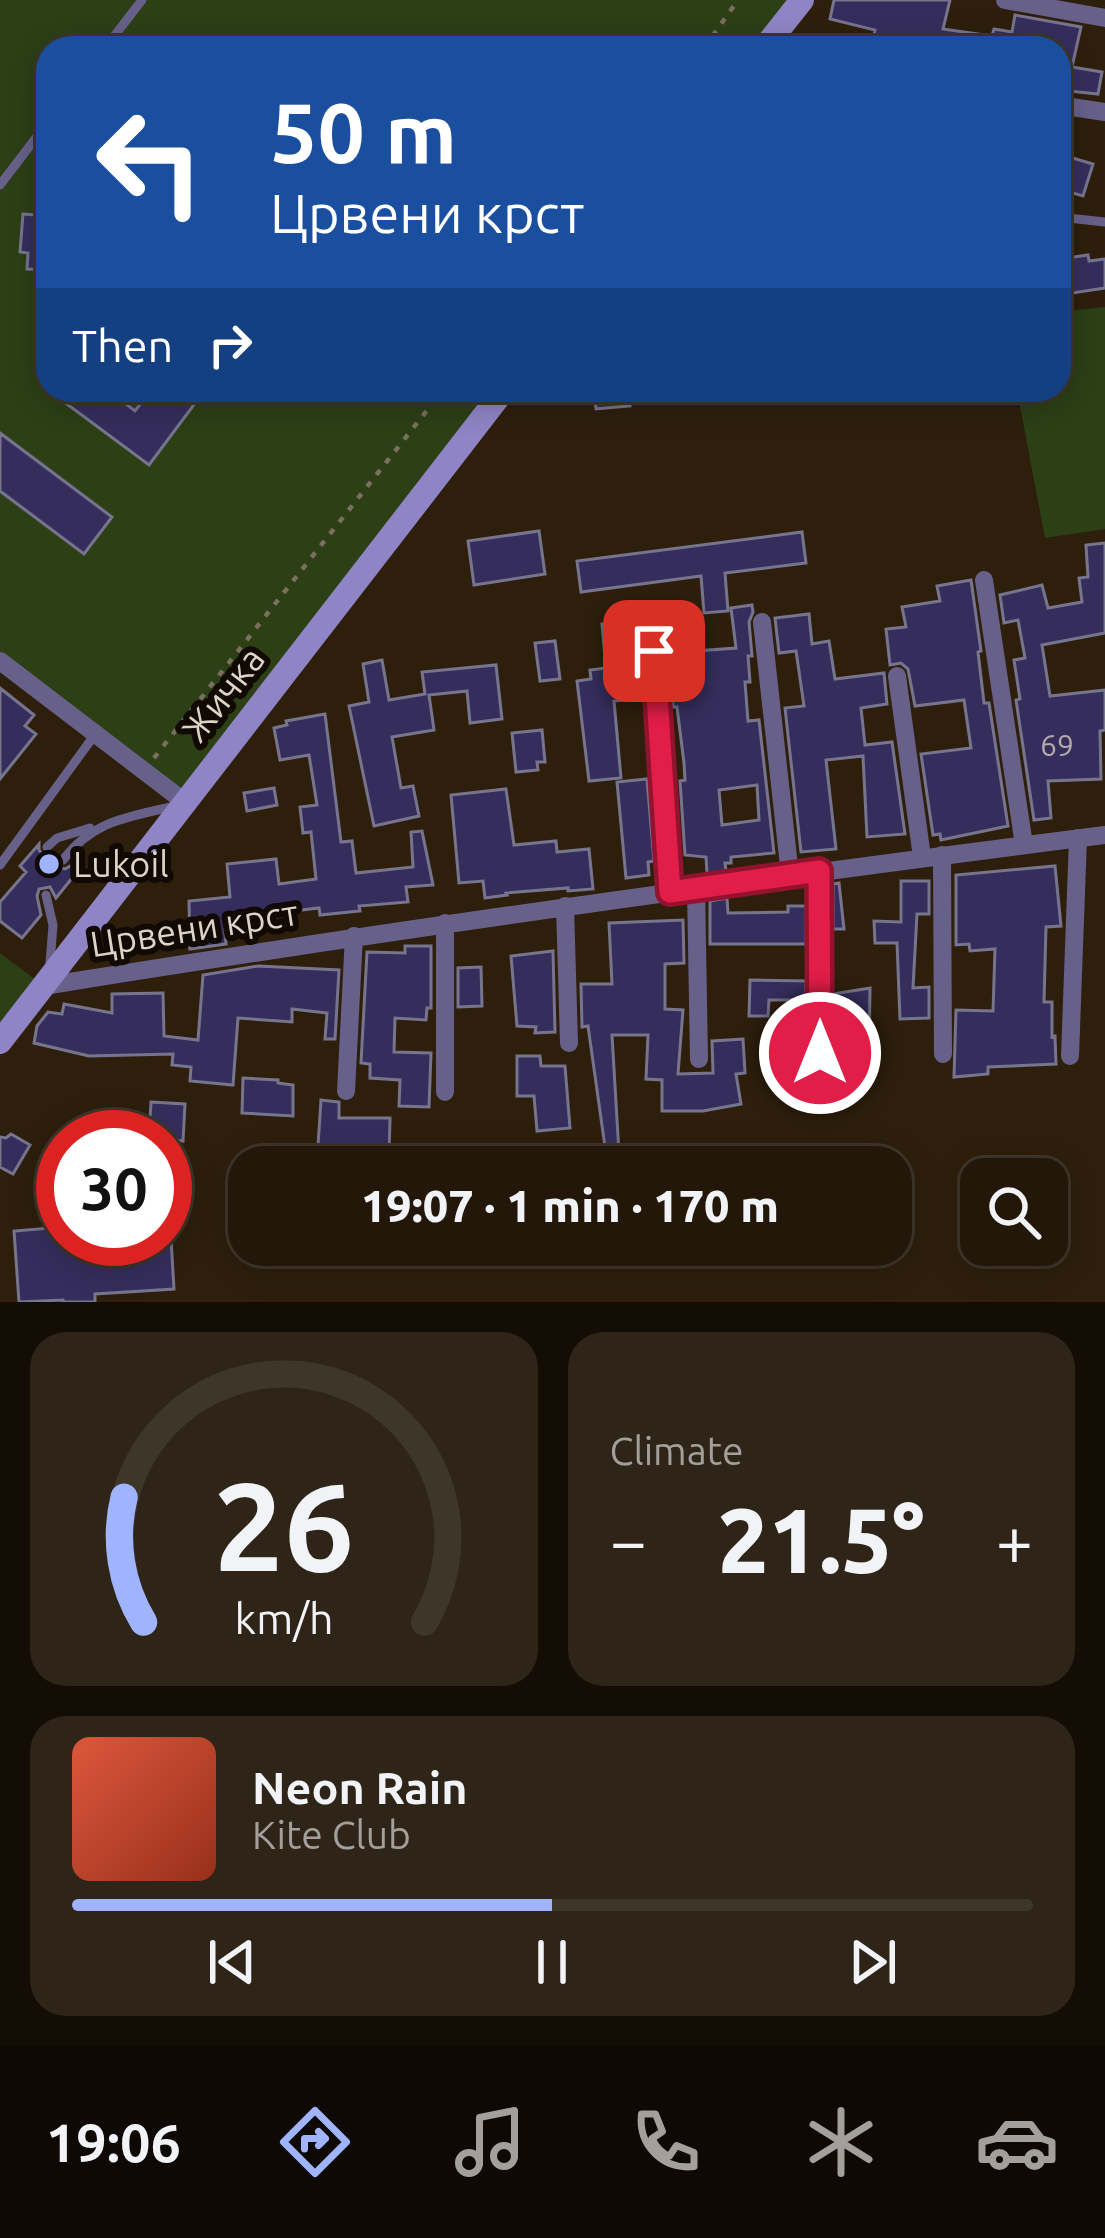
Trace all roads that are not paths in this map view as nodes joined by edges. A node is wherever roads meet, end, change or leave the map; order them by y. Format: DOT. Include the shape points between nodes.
graph roads {
  1 [pos="142,0"];
  2 [pos="802,0"];
  3 [pos="1005,0"];
  4 [pos="1105,18"];
  5 [pos="114,36"];
  6 [pos="774,36"];
  7 [pos="1071,107"];
  8 [pos="1105,112"];
  9 [pos="36,138"];
  10 [pos="0,184"];
  11 [pos="1071,218"];
  12 [pos="1105,222"];
  13 [pos="495,402"];
  14 [pos="984,580"];
  15 [pos="762,622"];
  16 [pos="654,651"];
  17 [pos="0,661"];
  18 [pos="897,676"];
  19 [pos="96,734"];
  20 [pos="186,803"];
  21 [pos="106,824"];
  22 [pos="1105,835"];
  23 [pos="1078,838"];
  24 [pos="1024,845"];
  25 [pos="47,847"];
  26 [pos="932,856"];
  27 [pos="63,860"];
  28 [pos="0,865"];
  29 [pos="819,871"];
  30 [pos="790,875"];
  31 [pos="695,888"];
  32 [pos="670,892"];
  33 [pos="44,897"];
  34 [pos="566,906"];
  35 [pos="445,923"];
  36 [pos="354,936"];
  37 [pos="44,986"];
  38 [pos="4,1029"];
  39 [pos="569,1043"];
  40 [pos="820,1053"];
  41 [pos="943,1054"];
  42 [pos="1070,1056"];
  43 [pos="699,1059"];
  44 [pos="346,1090"];
  45 [pos="445,1091"];
  1 -- 5 [label="lane"];
  2 -- 6 [label="main road"];
  3 -- 4 [label="street"];
  7 -- 8 [label="street"];
  9 -- 10 [label="lane"];
  11 -- 12 [label="lane"];
  13 -- 20 [label="main road, Жичка"];
  14 -- 24 [label="street"];
  15 -- 30 [label="street"];
  16 -- 32 [label="street"];
  17 -- 19 [label="street"];
  18 -- 26 [label="street"];
  19 -- 20 [label="street"];
  19 -- 28 [label="lane"];
  20 -- 21 [label="lane"];
  20 -- 37 [label="main road, Жичка"];
  21 -- 25 [label="lane"];
  21 -- 27 [label="lane"];
  22 -- 23 [label="street, Црвени крст"];
  23 -- 24 [label="street, Црвени крст"];
  23 -- 42 [label="street"];
  24 -- 26 [label="street, Црвени крст"];
  26 -- 29 [label="street, Црвени крст"];
  26 -- 41 [label="street"];
  29 -- 30 [label="street, Црвени крст"];
  29 -- 40 [label="street"];
  30 -- 31 [label="street, Црвени крст"];
  31 -- 32 [label="street, Црвени крст"];
  31 -- 43 [label="street"];
  32 -- 34 [label="street, Црвени крст"];
  33 -- 37 [label="lane" via="52,944"];
  34 -- 35 [label="street, Црвени крст"];
  34 -- 39 [label="street"];
  35 -- 36 [label="street, Црвени крст"];
  35 -- 45 [label="street"];
  36 -- 37 [label="street, Црвени крст"];
  36 -- 44 [label="street, Црвени крст"];
  37 -- 38 [label="main road, Жичка"];
}
